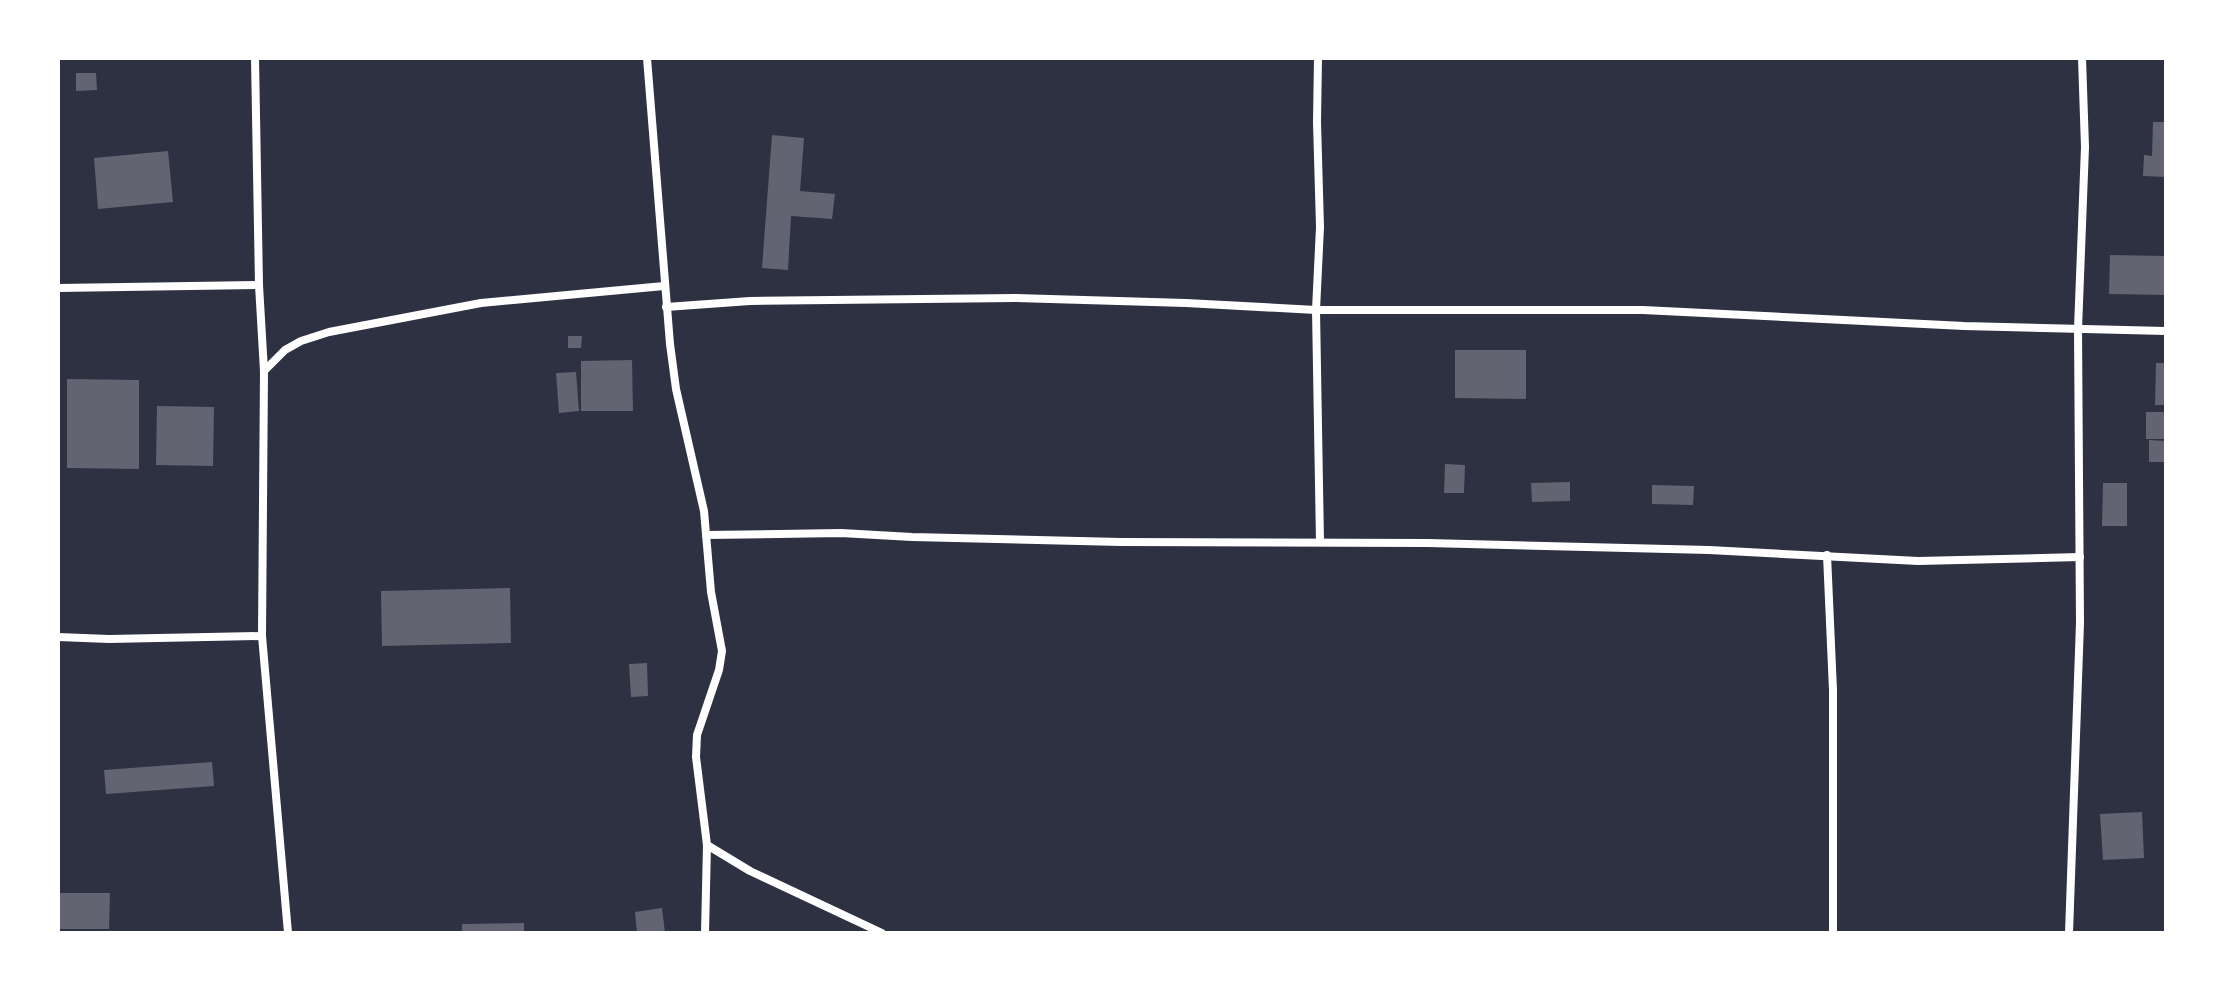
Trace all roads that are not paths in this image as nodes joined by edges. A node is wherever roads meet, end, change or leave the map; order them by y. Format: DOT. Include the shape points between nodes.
graph roads {
  1 [pos="255,58"];
  2 [pos="647,58"];
  3 [pos="1318,58"];
  4 [pos="2082,58"];
  5 [pos="259,285"];
  6 [pos="664,286"];
  7 [pos="58,288"];
  8 [pos="666,307"];
  9 [pos="1316,310"];
  10 [pos="2078,329"];
  11 [pos="2166,331"];
  12 [pos="264,371"];
  13 [pos="706,535"];
  14 [pos="1320,542"];
  15 [pos="1827,555"];
  16 [pos="2080,557"];
  17 [pos="262,636"];
  18 [pos="58,637"];
  19 [pos="707,845"];
  20 [pos="288,933"];
  21 [pos="705,933"];
  22 [pos="882,933"];
  23 [pos="1833,933"];
  24 [pos="2069,933"];
  1 -- 5 [label="street"];
  2 -- 6 [label="street"];
  3 -- 9 [label="street"];
  4 -- 10 [label="street" via="2085,147"];
  5 -- 7 [label="street"];
  5 -- 12 [label="street"];
  6 -- 8 [label="street"];
  6 -- 12 [label="street" via="481,303 329,332 285,350"];
  8 -- 9 [label="street" via="900,297"];
  8 -- 13 [label="street" via="676,389"];
  9 -- 10 [label="street" via="1643,310"];
  9 -- 14 [label="street"];
  10 -- 11 [label="street"];
  10 -- 16 [label="street"];
  12 -- 17 [label="street"];
  13 -- 14 [label="street"];
  13 -- 19 [label="street" via="722,651 697,735"];
  14 -- 15 [label="street"];
  15 -- 16 [label="street" via="1918,561"];
  15 -- 23 [label="street"];
  16 -- 24 [label="street"];
  17 -- 18 [label="street"];
  17 -- 20 [label="street"];
  19 -- 21 [label="street"];
  19 -- 22 [label="street"];
}
